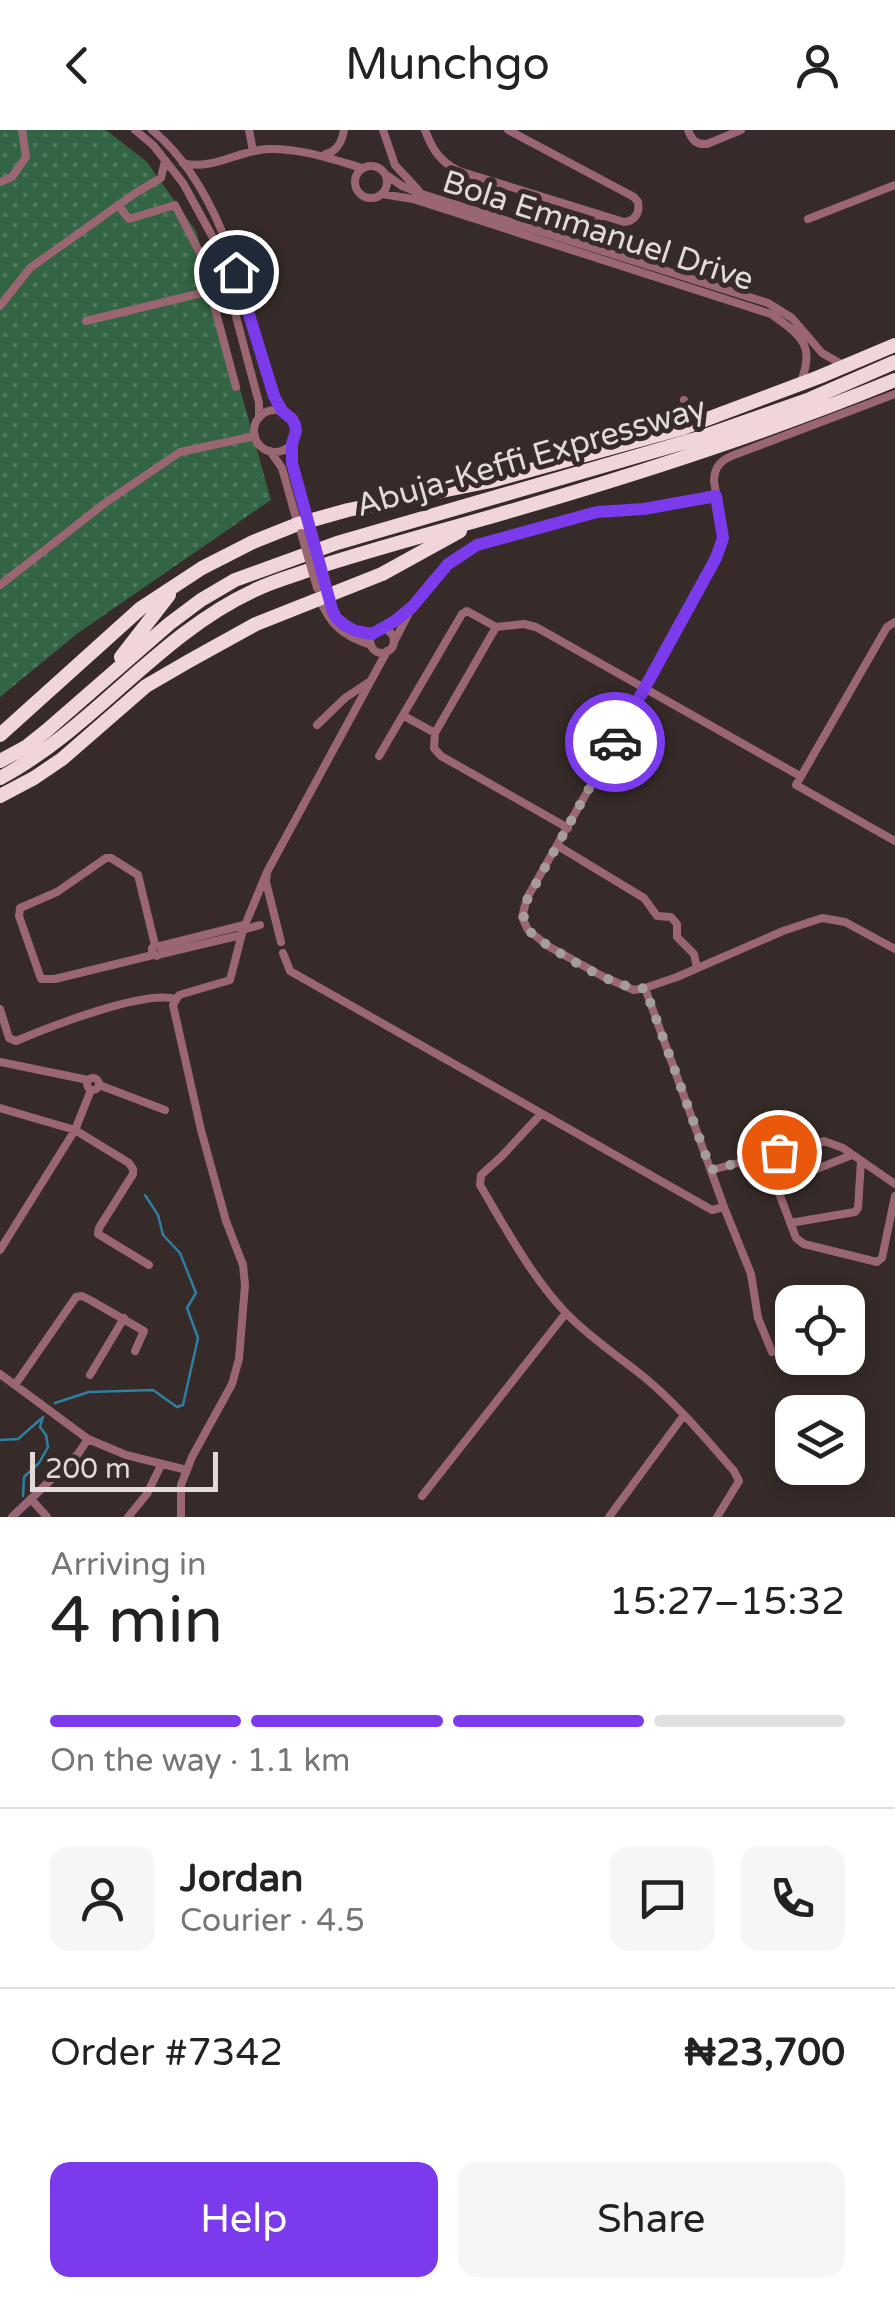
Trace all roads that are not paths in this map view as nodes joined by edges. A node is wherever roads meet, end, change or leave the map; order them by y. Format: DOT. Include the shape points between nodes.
graph roads {
  1 [pos="22,130"];
  2 [pos="135,130"];
  3 [pos="152,130"];
  4 [pos="249,130"];
  5 [pos="344,130"];
  6 [pos="383,130"];
  7 [pos="425,130"];
  8 [pos="508,130"];
  9 [pos="688,130"];
  10 [pos="741,130"];
  11 [pos="253,151"];
  12 [pos="322,155"];
  13 [pos="165,160"];
  14 [pos="183,163"];
  15 [pos="362,168"];
  16 [pos="385,174"];
  17 [pos="0,182"];
  18 [pos="895,185"];
  19 [pos="382,194"];
  20 [pos="422,194"];
  21 [pos="118,205"];
  22 [pos="600,215"];
  23 [pos="808,219"];
  24 [pos="590,247"];
  25 [pos="210,291"];
  26 [pos="0,306"];
  27 [pos="86,321"];
  28 [pos="895,345"];
  29 [pos="895,362"];
  30 [pos="847,366"];
  31 [pos="895,380"];
  32 [pos="800,384"];
  33 [pos="236,387"];
  34 [pos="895,394"];
  35 [pos="684,400"];
  36 [pos="282,411"];
  37 [pos="259,418"];
  38 [pos="687,427"];
  39 [pos="256,436"];
  40 [pos="292,444"];
  41 [pos="270,451"];
  42 [pos="716,496"];
  43 [pos="398,501"];
  44 [pos="467,505"];
  45 [pos="481,520"];
  46 [pos="304,527"];
  47 [pos="179,583"];
  48 [pos="0,585"];
  49 [pos="323,592"];
  50 [pos="412,607"];
  51 [pos="895,622"];
  52 [pos="496,628"];
  53 [pos="383,629"];
  54 [pos="372,634"];
  55 [pos="394,642"];
  56 [pos="371,646"];
  57 [pos="387,652"];
  58 [pos="370,680"];
  59 [pos="146,686"];
  60 [pos="96,687"];
  61 [pos="645,690"];
  62 [pos="93,712"];
  63 [pos="404,716"];
  64 [pos="317,725"];
  65 [pos="435,733"];
  66 [pos="0,734"];
  67 [pos="379,756"];
  68 [pos="0,761"];
  69 [pos="800,776"];
  70 [pos="0,778"];
  71 [pos="0,796"];
  72 [pos="568,828"];
  73 [pos="895,841"];
  74 [pos="558,846"];
  75 [pos="267,872"];
  76 [pos="260,925"];
  77 [pos="243,930"];
  78 [pos="158,950"];
  79 [pos="895,950"];
  80 [pos="697,968"];
  81 [pos="645,988"];
  82 [pos="175,1002"];
  83 [pos="0,1009"];
  84 [pos="0,1062"];
  85 [pos="92,1085"];
  86 [pos="0,1108"];
  87 [pos="164,1110"];
  88 [pos="541,1114"];
  89 [pos="76,1130"];
  90 [pos="852,1155"];
  91 [pos="862,1161"];
  92 [pos="711,1170"];
  93 [pos="895,1184"];
  94 [pos="895,1196"];
  95 [pos="724,1207"];
  96 [pos="790,1223"];
  97 [pos="0,1250"];
  98 [pos="150,1265"];
  99 [pos="566,1313"];
  100 [pos="124,1318"];
  101 [pos="135,1351"];
  102 [pos="772,1352"];
  103 [pos="90,1374"];
  104 [pos="5,1380"];
  105 [pos="684,1415"];
  106 [pos="88,1440"];
  107 [pos="161,1464"];
  108 [pos="187,1470"];
  109 [pos="422,1496"];
  110 [pos="30,1499"];
  111 [pos="12,1517"];
  112 [pos="47,1517"];
  113 [pos="128,1517"];
  114 [pos="182,1517"];
  115 [pos="610,1517"];
  116 [pos="717,1517"];
  1 -- 17 [label="street" via="26,157"];
  2 -- 13 [label="street"];
  3 -- 14 [label="street"];
  4 -- 11 [label="street"];
  5 -- 12 [label="street" via="333,152"];
  6 -- 20 [label="street" via="396,165"];
  7 -- 22 [label="street" via="450,167"];
  8 -- 22 [label="street" via="638,202 630,222"];
  9 -- 10 [label="street" via="702,145"];
  11 -- 12 [label="street"];
  11 -- 14 [label="street" via="202,166"];
  12 -- 15 [label="street"];
  13 -- 21 [label="street" via="160,178"];
  13 -- 37 [label="street" via="217,245"];
  14 -- 36 [label="street" via="227,241"];
  15 -- 16 [label="street"];
  15 -- 19 [label="street" via="354,182 358,192 367,198"];
  16 -- 19 [label="street"];
  16 -- 20 [label="street, Bola Emmanuel Drive"];
  18 -- 23 [label="street"];
  19 -- 32 [label="street, Bola Emmanuel Drive" via="772,314 808,353"];
  20 -- 24 [label="street, Bola Emmanuel Drive"];
  21 -- 25 [label="street" via="129,219 175,205 200,253"];
  21 -- 26 [label="street" via="30,268"];
  22 -- 24 [label="street"];
  24 -- 30 [label="street, Bola Emmanuel Drive" via="768,302 822,353"];
  25 -- 27 [label="street"];
  25 -- 33 [label="street"];
  28 -- 30 [label="highway, Abuja-Keffi Expressway"];
  29 -- 44 [label="highway, Abuja-Keffi Expressway" via="696,439"];
  30 -- 32 [label="highway, Abuja-Keffi Expressway"];
  31 -- 45 [label="highway, Abuja-Keffi Expressway" via="701,454"];
  32 -- 38 [label="highway, Abuja-Keffi Expressway"];
  34 -- 42 [label="street" via="728,458 714,474"];
  35 -- 38 [label="street"];
  36 -- 37 [label="street"];
  36 -- 40 [label="street" via="295,425"];
  37 -- 39 [label="street"];
  38 -- 43 [label="highway, Abuja-Keffi Expressway"];
  39 -- 41 [label="street"];
  39 -- 48 [label="street" via="180,452"];
  40 -- 41 [label="street"];
  40 -- 46 [label="street"];
  41 -- 46 [label="street"];
  42 -- 50 [label="street" via="597,512 477,545 448,564"];
  42 -- 61 [label="street" via="720,549"];
  43 -- 44 [label="highway"];
  43 -- 46 [label="highway, Abuja-Keffi Expressway"];
  44 -- 60 [label="highway, Abuja-Keffi Expressway" via="235,580 169,624"];
  45 -- 49 [label="highway" via="382,574"];
  45 -- 62 [label="highway, Abuja-Keffi Expressway" via="258,588 189,629"];
  46 -- 47 [label="highway, Abuja-Keffi Expressway" via="226,554"];
  46 -- 49 [label="street, bridge"];
  47 -- 60 [label="highway"];
  47 -- 66 [label="highway, Abuja-Keffi Expressway" via="141,608"];
  49 -- 54 [label="street" via="339,621"];
  49 -- 56 [label="street" via="334,626"];
  49 -- 59 [label="highway"];
  50 -- 53 [label="street"];
  50 -- 55 [label="street"];
  51 -- 69 [label="street"];
  52 -- 61 [label="street" via="536,627"];
  52 -- 63 [label="street" via="462,614"];
  52 -- 65 [label="street"];
  53 -- 54 [label="street"];
  53 -- 55 [label="street"];
  54 -- 56 [label="street"];
  55 -- 57 [label="street"];
  56 -- 57 [label="street"];
  56 -- 58 [label="street"];
  57 -- 58 [label="street"];
  58 -- 64 [label="street"];
  58 -- 75 [label="street"];
  59 -- 62 [label="highway"];
  59 -- 71 [label="highway" via="62,759"];
  60 -- 68 [label="highway, Abuja-Keffi Expressway"];
  61 -- 69 [label="street"];
  61 -- 72 [label="street"];
  62 -- 70 [label="highway, Abuja-Keffi Expressway"];
  63 -- 65 [label="street"];
  63 -- 67 [label="street"];
  65 -- 72 [label="street" via="440,756"];
  69 -- 73 [label="street" via="796,785"];
  72 -- 74 [label="street"];
  74 -- 80 [label="street" via="644,898 657,916 671,917"];
  74 -- 81 [label="street" via="522,912 528,930 602,976"];
  75 -- 77 [label="street"];
  75 -- 88 [label="street" via="290,971"];
  76 -- 77 [label="street"];
  77 -- 78 [label="street"];
  77 -- 82 [label="street" via="230,980 180,994"];
  78 -- 78 [label="street" via="138,876 111,858 20,908 41,979"];
  79 -- 80 [label="street" via="845,922 822,918"];
  80 -- 81 [label="street"];
  81 -- 92 [label="street"];
  82 -- 83 [label="street" via="158,997 16,1040"];
  82 -- 108 [label="street" via="210,1166 245,1285 232,1384"];
  84 -- 85 [label="street"];
  85 -- 87 [label="street"];
  85 -- 89 [label="street"];
  86 -- 89 [label="street"];
  88 -- 95 [label="street" via="712,1210"];
  88 -- 99 [label="street" via="479,1182"];
  89 -- 97 [label="street"];
  89 -- 98 [label="street" via="130,1163 128,1182 98,1234"];
  90 -- 91 [label="street"];
  90 -- 92 [label="street" via="824,1141"];
  90 -- 96 [label="street" via="776,1186"];
  91 -- 93 [label="street"];
  91 -- 96 [label="street" via="855,1212"];
  92 -- 95 [label="street"];
  94 -- 96 [label="street" via="877,1262 804,1244"];
  95 -- 102 [label="street"];
  99 -- 105 [label="street"];
  99 -- 109 [label="street"];
  100 -- 101 [label="street" via="144,1331"];
  100 -- 103 [label="street"];
  100 -- 104 [label="street" via="76,1296"];
  104 -- 106 [label="street"];
  105 -- 115 [label="street"];
  105 -- 116 [label="street" via="739,1481"];
  106 -- 107 [label="street"];
  106 -- 110 [label="street"];
  107 -- 108 [label="street"];
  107 -- 113 [label="street"];
  108 -- 114 [label="street"];
  110 -- 111 [label="street"];
  110 -- 112 [label="street"];
}
